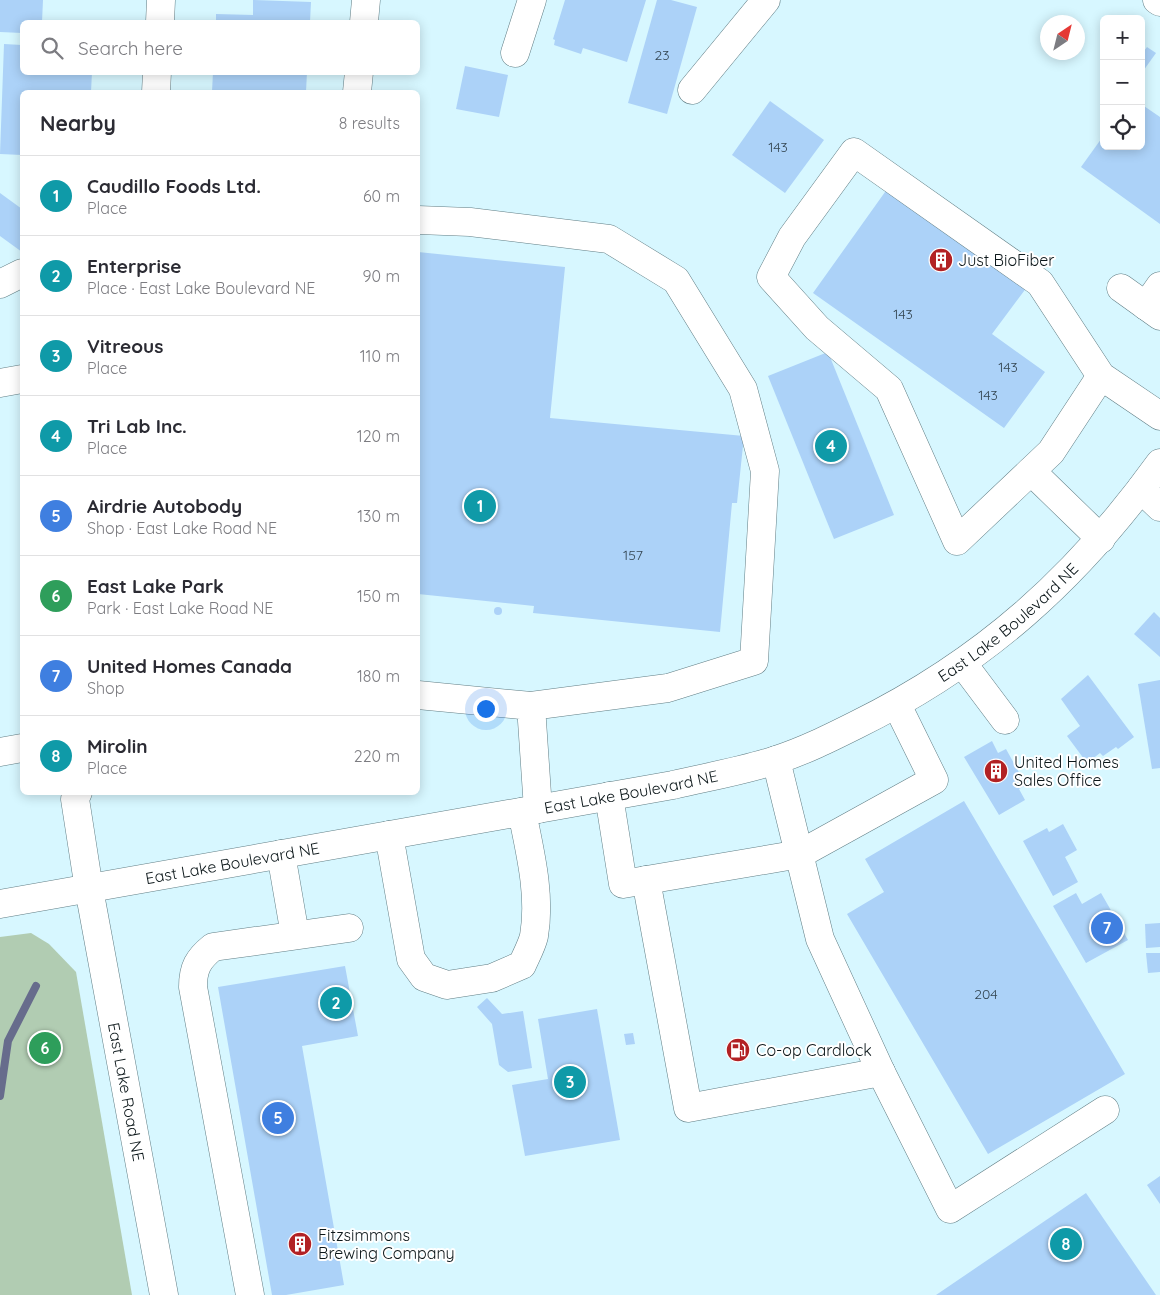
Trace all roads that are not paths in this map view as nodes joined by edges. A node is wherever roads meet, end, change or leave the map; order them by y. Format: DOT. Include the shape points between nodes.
graph roads {
  1 [pos="161,0"];
  2 [pos="366,0"];
  3 [pos="532,0"];
  4 [pos="766,0"];
  5 [pos="160,20"];
  6 [pos="364,20"];
  7 [pos="515,53"];
  8 [pos="157,75"];
  9 [pos="359,75"];
  10 [pos="156,90"];
  11 [pos="357,90"];
  12 [pos="692,90"];
  13 [pos="420,220"];
  14 [pos="20,274"];
  15 [pos="0,284"];
  16 [pos="1120,288"];
  17 [pos="1155,302"];
  18 [pos="1101,376"];
  19 [pos="20,379"];
  20 [pos="0,384"];
  21 [pos="1160,416"];
  22 [pos="1160,463"];
  23 [pos="1031,471"];
  24 [pos="1150,498"];
  25 [pos="1100,539"];
  26 [pos="963,664"];
  27 [pos="420,695"];
  28 [pos="897,705"];
  29 [pos="531,706"];
  30 [pos="1005,720"];
  31 [pos="20,748"];
  32 [pos="0,752"];
  33 [pos="776,760"];
  34 [pos="77,795"];
  35 [pos="609,796"];
  36 [pos="530,810"];
  37 [pos="389,836"];
  38 [pos="281,854"];
  39 [pos="800,854"];
  40 [pos="646,880"];
  41 [pos="89,889"];
  42 [pos="0,904"];
  43 [pos="349,928"];
  44 [pos="295,936"];
  45 [pos="881,1072"];
  46 [pos="1105,1110"];
  47 [pos="164,1295"];
  48 [pos="250,1295"];
  1 -- 5 [label="main road"];
  2 -- 6 [label="main road"];
  3 -- 7 [label="main road"];
  4 -- 12 [label="main road"];
  8 -- 10 [label="main road"];
  9 -- 11 [label="main road"];
  13 -- 29 [label="main road" via="470,222 609,239 676,280 744,389 765,471 754,661 668,688"];
  14 -- 15 [label="main road"];
  16 -- 17 [label="main road"];
  18 -- 21 [label="main road"];
  18 -- 23 [label="main road" via="1051,452"];
  18 -- 23 [label="main road" via="1040,283 854,152 792,238 771,277 816,328 889,389 957,541"];
  19 -- 20 [label="main road"];
  22 -- 24 [label="main road, East Lake Boulevard NE"];
  23 -- 25 [label="main road"];
  24 -- 25 [label="main road, East Lake Boulevard NE"];
  25 -- 26 [label="main road, East Lake Boulevard NE" via="1016,623"];
  26 -- 28 [label="main road, East Lake Boulevard NE"];
  26 -- 30 [label="main road"];
  27 -- 29 [label="main road"];
  28 -- 33 [label="main road, East Lake Boulevard NE"];
  28 -- 39 [label="main road" via="934,780"];
  29 -- 36 [label="main road"];
  31 -- 32 [label="main road"];
  33 -- 35 [label="main road, East Lake Boulevard NE" via="673,785"];
  33 -- 39 [label="main road"];
  34 -- 41 [label="main road, East Lake Road NE"];
  35 -- 36 [label="main road, East Lake Boulevard NE"];
  35 -- 40 [label="main road" via="623,884"];
  36 -- 37 [label="main road, East Lake Boulevard NE"];
  36 -- 37 [label="main road" via="536,907 534,938 522,965 492,978 447,984 424,977 411,958"];
  37 -- 38 [label="main road, East Lake Boulevard NE"];
  38 -- 41 [label="main road, East Lake Boulevard NE"];
  38 -- 44 [label="main road"];
  39 -- 40 [label="main road"];
  39 -- 45 [label="main road" via="820,939"];
  40 -- 45 [label="main road" via="688,1108"];
  41 -- 42 [label="main road, East Lake Boulevard NE"];
  41 -- 47 [label="main road, East Lake Road NE"];
  43 -- 44 [label="main road"];
  44 -- 48 [label="main road" via="213,948 199,958 193,972 193,987"];
  45 -- 46 [label="main road" via="950,1209"];
}
